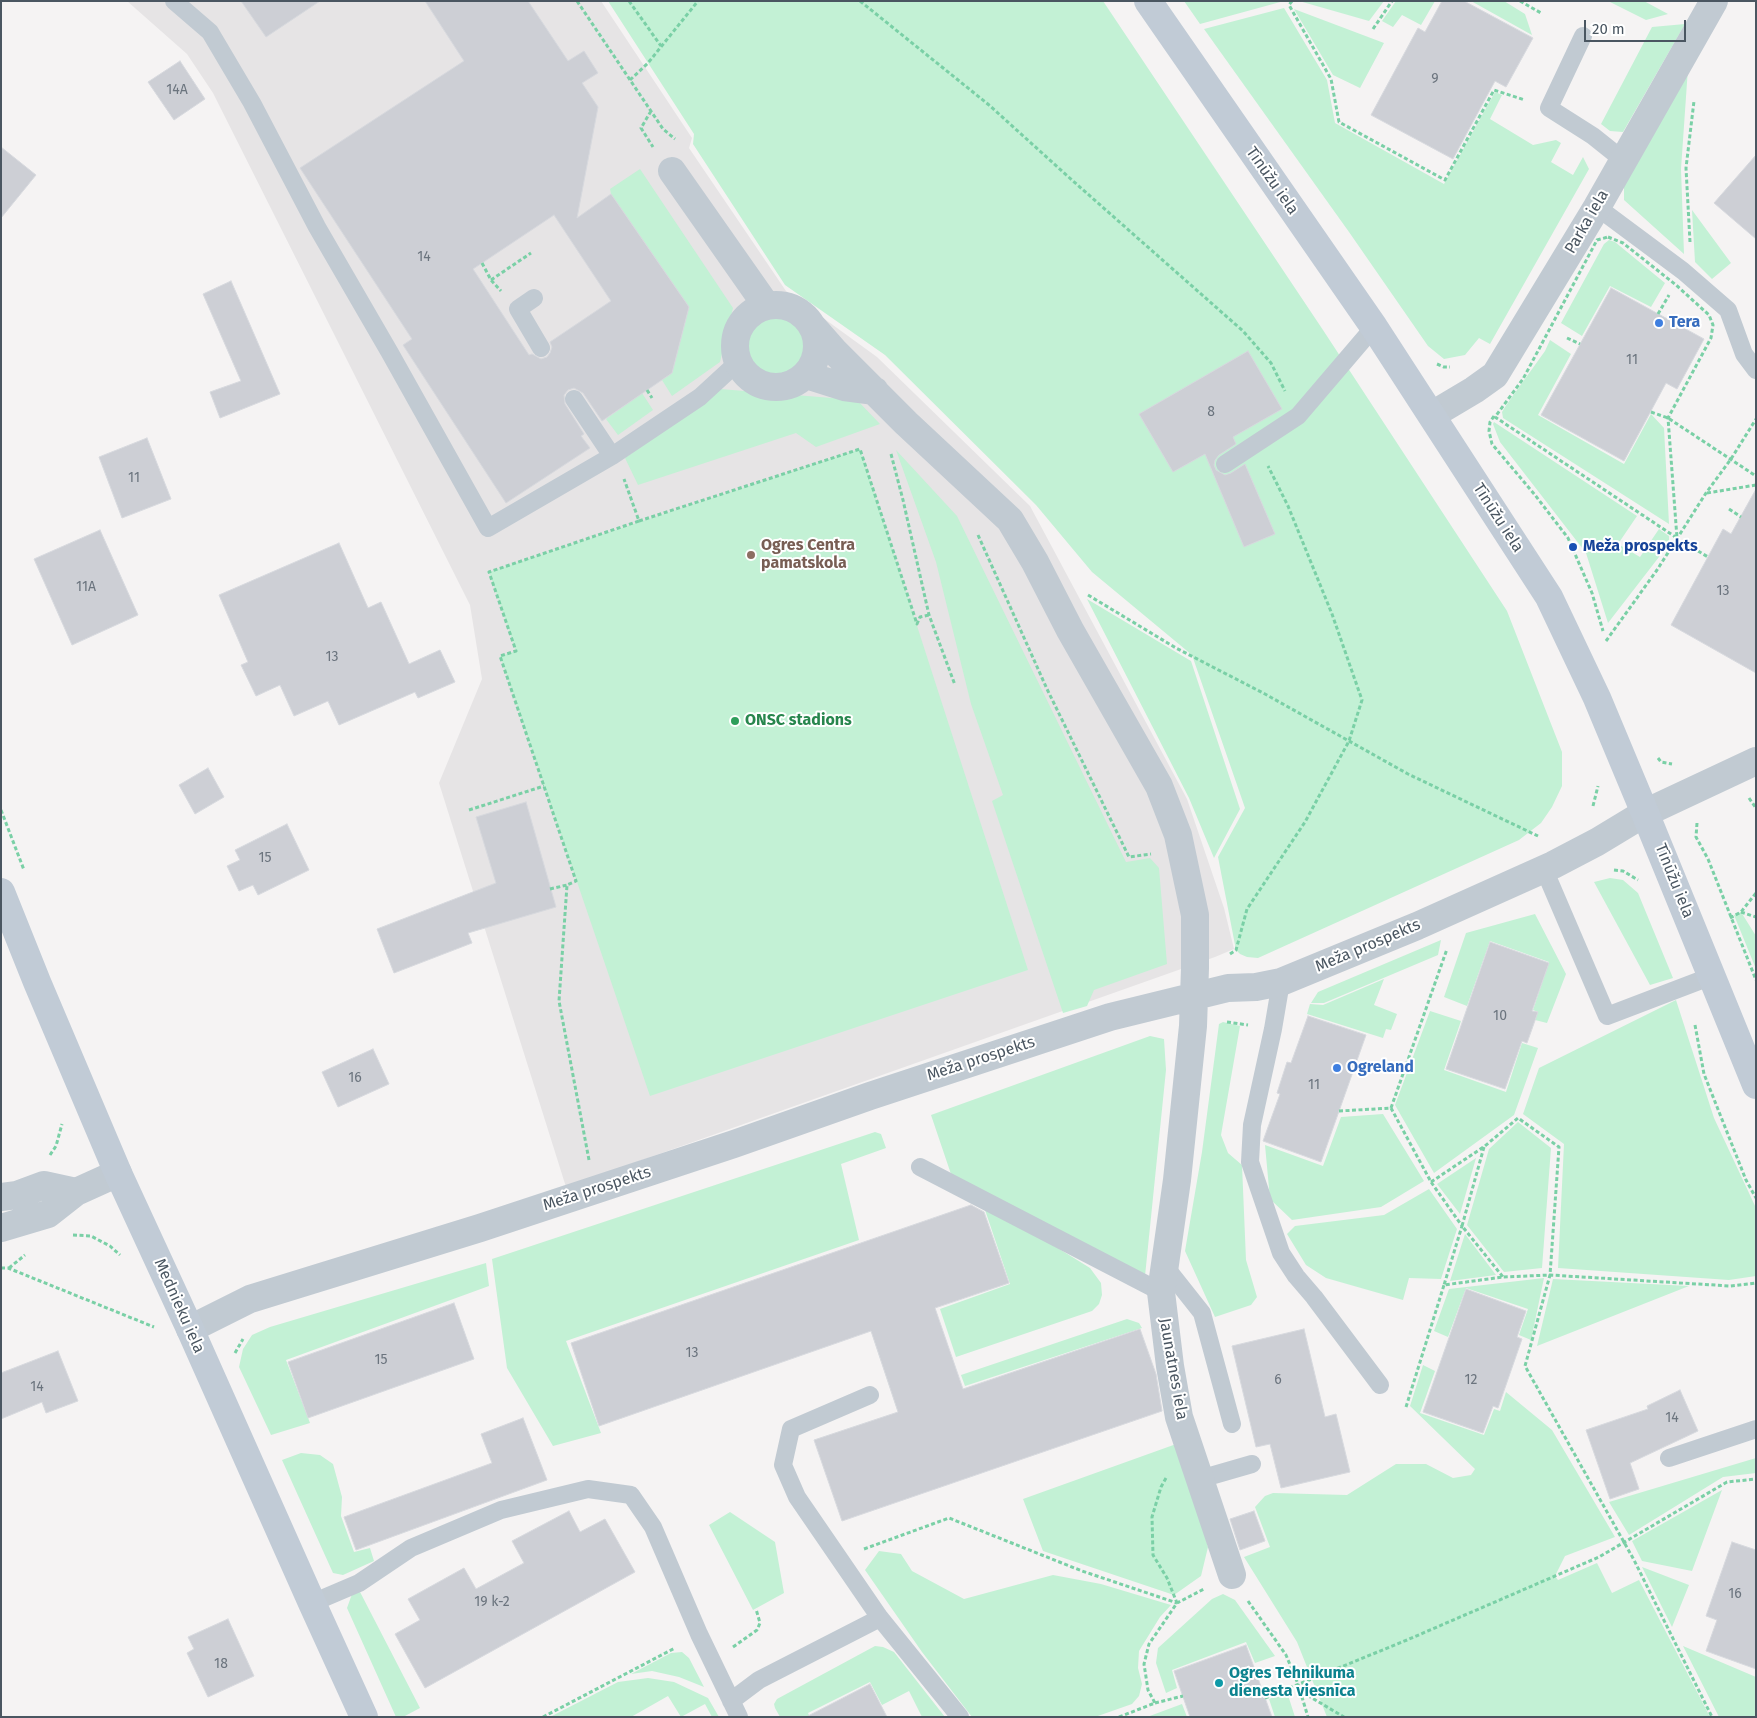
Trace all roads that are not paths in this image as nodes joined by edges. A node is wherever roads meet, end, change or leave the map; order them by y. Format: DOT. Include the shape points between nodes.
graph roads {
  1 [pos="174,1"];
  2 [pos="1148,1"];
  3 [pos="1714,1"];
  4 [pos="1583,36"];
  5 [pos="1623,160"];
  6 [pos="672,171"];
  7 [pos="1597,207"];
  8 [pos="534,298"];
  9 [pos="766,305"];
  10 [pos="813,327"];
  11 [pos="1374,327"];
  12 [pos="541,348"];
  13 [pos="738,362"];
  14 [pos="1756,370"];
  15 [pos="806,375"];
  16 [pos="875,391"];
  17 [pos="574,399"];
  18 [pos="1432,415"];
  19 [pos="612,456"];
  20 [pos="1225,464"];
  21 [pos="1756,761"];
  22 [pos="1645,813"];
  23 [pos="1548,867"];
  24 [pos="1,892"];
  25 [pos="1712,976"];
  26 [pos="1280,982"];
  27 [pos="1194,996"];
  28 [pos="1756,1084"];
  29 [pos="920,1167"];
  30 [pos="118,1173"];
  31 [pos="76,1192"];
  32 [pos="1,1197"];
  33 [pos="1,1228"];
  34 [pos="1164,1266"];
  35 [pos="1161,1292"];
  36 [pos="190,1329"];
  37 [pos="1380,1385"];
  38 [pos="870,1396"];
  39 [pos="1232,1424"];
  40 [pos="1756,1429"];
  41 [pos="1668,1458"];
  42 [pos="1252,1464"];
  43 [pos="1200,1479"];
  44 [pos="1232,1575"];
  45 [pos="312,1603"];
  46 [pos="880,1618"];
  47 [pos="731,1701"];
  48 [pos="364,1717"];
  49 [pos="740,1717"];
  50 [pos="960,1717"];
  1 -- 19 [label="lane" via="210,32 488,528"];
  2 -- 11 [label="main road, Tīnūžu iela"];
  3 -- 5 [label="street, Parka iela"];
  4 -- 5 [label="lane" via="1549,108"];
  5 -- 7 [label="street, Parka iela"];
  6 -- 9 [label="street"];
  7 -- 14 [label="lane" via="1683,271 1728,310 1744,354"];
  7 -- 18 [label="street, Parka iela" via="1495,375"];
  8 -- 12 [label="lane" via="518,310"];
  9 -- 10 [label="street" via="793,308"];
  9 -- 13 [label="street" via="747,316 736,333 734,349"];
  10 -- 15 [label="street" via="818,344 816,359"];
  10 -- 16 [label="street, Jaunatnes iela"];
  11 -- 18 [label="main road, Tīnūžu iela"];
  11 -- 20 [label="lane" via="1298,416"];
  13 -- 15 [label="street" via="751,379 764,386 790,386"];
  13 -- 19 [label="lane" via="700,397"];
  15 -- 16 [label="street" via="844,387"];
  16 -- 27 [label="street, Jaunatnes iela" via="1010,520 1159,786 1178,835 1194,914"];
  17 -- 19 [label="lane"];
  18 -- 22 [label="main road, Tīnūžu iela" via="1549,597"];
  21 -- 22 [label="street, Meža prospekts"];
  22 -- 23 [label="street, Meža prospekts"];
  22 -- 25 [label="main road, Tīnūžu iela"];
  23 -- 25 [label="lane" via="1607,1016"];
  23 -- 26 [label="street, Meža prospekts" via="1417,926"];
  24 -- 30 [label="main road, Mednieku iela"];
  25 -- 28 [label="main road, Tīnūžu iela"];
  26 -- 27 [label="street, Meža prospekts"];
  26 -- 37 [label="lane" via="1252,1125 1250,1162 1281,1253"];
  27 -- 34 [label="street, Jaunatnes iela" via="1177,1180"];
  27 -- 36 [label="street, Meža prospekts" via="1092,1023 599,1189 250,1299"];
  29 -- 35 [label="lane"];
  30 -- 31 [label="street"];
  30 -- 36 [label="main road, Mednieku iela"];
  31 -- 32 [label="street" via="44,1185"];
  31 -- 33 [label="street" via="48,1214"];
  34 -- 35 [label="street, Jaunatnes iela"];
  34 -- 39 [label="lane" via="1202,1314"];
  35 -- 43 [label="street, Jaunatnes iela" via="1179,1417"];
  36 -- 45 [label="main road, Mednieku iela"];
  38 -- 46 [label="lane" via="791,1429 783,1465 797,1496"];
  40 -- 41 [label="lane"];
  42 -- 43 [label="lane"];
  43 -- 44 [label="street, Jaunatnes iela"];
  45 -- 47 [label="lane" via="359,1583 410,1548 501,1510 588,1489 631,1495 654,1527"];
  45 -- 48 [label="main road, Mednieku iela"];
  46 -- 47 [label="lane" via="759,1680"];
  46 -- 50 [label="lane"];
  47 -- 49 [label="lane"];
}
